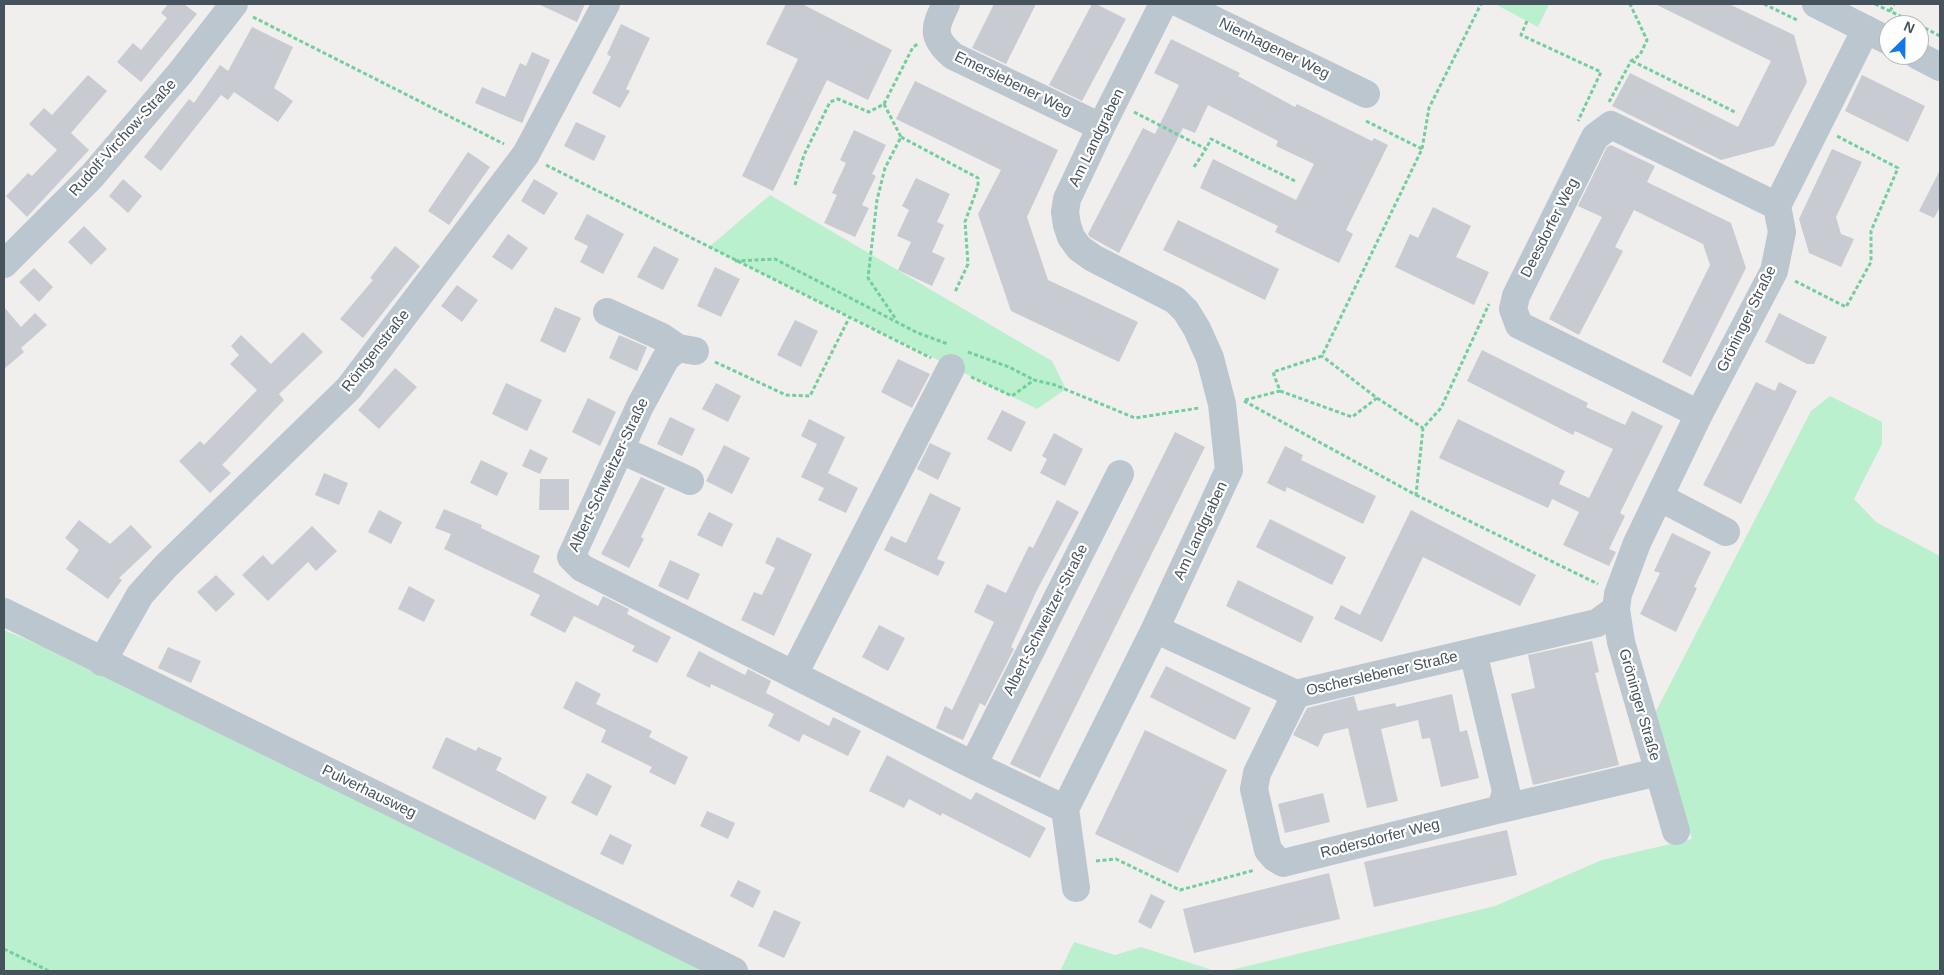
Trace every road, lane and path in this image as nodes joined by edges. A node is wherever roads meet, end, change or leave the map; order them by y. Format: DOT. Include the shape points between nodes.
graph roads {
  1 [pos="606,4"];
  2 [pos="946,4"];
  3 [pos="1163,4"];
  4 [pos="1181,4"];
  5 [pos="1481,4"];
  6 [pos="1630,4"];
  7 [pos="1816,4"];
  8 [pos="1875,4"];
  9 [pos="1894,4"];
  10 [pos="233,5"];
  11 [pos="1890,11"];
  12 [pos="1898,15"];
  13 [pos="1527,21"];
  14 [pos="936,35"];
  15 [pos="1877,35"];
  16 [pos="1631,61"];
  17 [pos="1366,94"];
  18 [pos="1113,102"];
  19 [pos="884,104"];
  20 [pos="1737,113"];
  21 [pos="1366,121"];
  22 [pos="1576,124"];
  23 [pos="1611,125"];
  24 [pos="1817,126"];
  25 [pos="1101,127"];
  26 [pos="901,137"];
  27 [pos="1206,149"];
  28 [pos="1422,149"];
  29 [pos="526,154"];
  30 [pos="1194,167"];
  31 [pos="1295,181"];
  32 [pos="795,185"];
  33 [pos="1777,206"];
  34 [pos="734,261"];
  35 [pos="4,264"];
  36 [pos="1774,271"];
  37 [pos="955,292"];
  38 [pos="1492,298"];
  39 [pos="607,312"];
  40 [pos="849,318"];
  41 [pos="895,320"];
  42 [pos="686,350"];
  43 [pos="956,355"];
  44 [pos="1322,356"];
  45 [pos="1034,380"];
  46 [pos="1280,391"];
  47 [pos="1377,398"];
  48 [pos="1233,402"];
  49 [pos="1699,414"];
  50 [pos="1423,428"];
  51 [pos="621,450"];
  52 [pos="1120,474"];
  53 [pos="690,481"];
  54 [pos="1416,496"];
  55 [pos="1660,498"];
  56 [pos="1726,532"];
  57 [pos="1617,602"];
  58 [pos="4,612"];
  59 [pos="1154,629"];
  60 [pos="1473,652"];
  61 [pos="102,662"];
  62 [pos="794,674"];
  63 [pos="1296,694"];
  64 [pos="973,765"];
  65 [pos="1658,772"];
  66 [pos="1501,808"];
  67 [pos="1065,809"];
  68 [pos="1676,831"];
  69 [pos="1283,863"];
  70 [pos="1075,876"];
  71 [pos="4,948"];
  72 [pos="49,971"];
  73 [pos="734,971"];
  1 -- 29 [label="street, Röntgenstraße"];
  2 -- 14 [label="street" via="937,23"];
  3 -- 18 [label="street, Am Landgraben"];
  4 -- 17 [label="street, Nienhagener Weg"];
  5 -- 28 [label="path" via="1429,108"];
  6 -- 16 [label="path" via="1647,40 1640,55"];
  7 -- 15 [label="street"];
  8 -- 11 [label="path"];
  9 -- 11 [label="path"];
  10 -- 29 [label="path"];
  10 -- 35 [label="street, Rudolf-Virchow-Straße" via="181,72 92,176"];
  11 -- 12 [label="path"];
  13 -- 22 [label="path" via="1521,35 1601,72"];
  14 -- 19 [label="path" via="913,47"];
  14 -- 25 [label="street, Emerslebener Weg" via="942,47 953,56"];
  15 -- 24 [label="street"];
  16 -- 20 [label="path"];
  16 -- 23 [label="path" via="1608,104"];
  18 -- 25 [label="street, Am Landgraben"];
  18 -- 27 [label="path"];
  19 -- 26 [label="path"];
  19 -- 32 [label="path" via="870,112 838,99 830,102 804,155"];
  21 -- 28 [label="path"];
  23 -- 33 [label="street"];
  23 -- 49 [label="street, Deesdorfer Weg" via="1595,137 1516,296 1513,309 1520,326"];
  24 -- 33 [label="street"];
  24 -- 36 [label="path" via="1898,168 1870,231 1871,262 1846,308"];
  25 -- 48 [label="street, Am Landgraben" via="1067,199 1065,212 1071,237 1093,258 1160,291 1186,311"];
  26 -- 37 [label="path" via="978,178 965,222 968,264"];
  26 -- 41 [label="path" via="884,168 868,278"];
  27 -- 30 [label="path"];
  27 -- 31 [label="path" via="1211,139"];
  28 -- 44 [label="path"];
  29 -- 34 [label="path"];
  29 -- 61 [label="street, Röntgenstraße" via="349,388 166,566 140,595"];
  33 -- 36 [label="street, Gröninger Straße" via="1782,232"];
  34 -- 40 [label="path"];
  34 -- 41 [label="path" via="775,259"];
  36 -- 49 [label="street, Gröninger Straße"];
  38 -- 50 [label="path" via="1441,408"];
  39 -- 42 [label="street"];
  40 -- 42 [label="path" via="810,396 786,395"];
  40 -- 43 [label="path"];
  41 -- 43 [label="path"];
  42 -- 51 [label="street, Albert-Schweitzer-Straße" via="666,358"];
  43 -- 45 [label="path" via="1009,367"];
  43 -- 45 [label="path" via="1012,396"];
  43 -- 62 [label="street"];
  44 -- 46 [label="path" via="1273,372"];
  44 -- 47 [label="path"];
  45 -- 48 [label="path" via="1055,384 1134,418"];
  46 -- 47 [label="path" via="1352,417"];
  46 -- 48 [label="path"];
  47 -- 50 [label="path"];
  48 -- 54 [label="path"];
  48 -- 59 [label="street, Am Landgraben" via="1229,470"];
  49 -- 55 [label="street, Gröninger Straße"];
  50 -- 54 [label="path"];
  51 -- 53 [label="street"];
  51 -- 62 [label="street, Albert-Schweitzer-Straße" via="571,557 582,568"];
  52 -- 64 [label="street, Albert-Schweitzer-Straße"];
  54 -- 57 [label="path"];
  55 -- 56 [label="street"];
  55 -- 57 [label="street, Gröninger Straße" via="1637,543"];
  57 -- 60 [label="street, Oscherslebener Straße" via="1597,623"];
  57 -- 65 [label="street, Gröninger Straße" via="1620,642"];
  58 -- 61 [label="street, Pulverhausweg"];
  59 -- 63 [label="street, Oscherslebener Straße"];
  59 -- 67 [label="street, Am Landgraben"];
  60 -- 63 [label="street, Oscherslebener Straße"];
  60 -- 66 [label="street" via="1506,791"];
  61 -- 73 [label="street, Pulverhausweg"];
  62 -- 64 [label="street, Albert-Schweitzer-Straße"];
  63 -- 69 [label="street" via="1257,773 1254,789 1268,850"];
  64 -- 67 [label="street, Albert-Schweitzer-Straße"];
  65 -- 66 [label="street, Gröninger Straße"];
  65 -- 68 [label="street, Gröninger Straße"];
  66 -- 69 [label="street, Rodersdorfer Weg"];
  67 -- 70 [label="street"];
  69 -- 70 [label="path" via="1180,890 1116,859"];
  71 -- 72 [label="path"];
}
